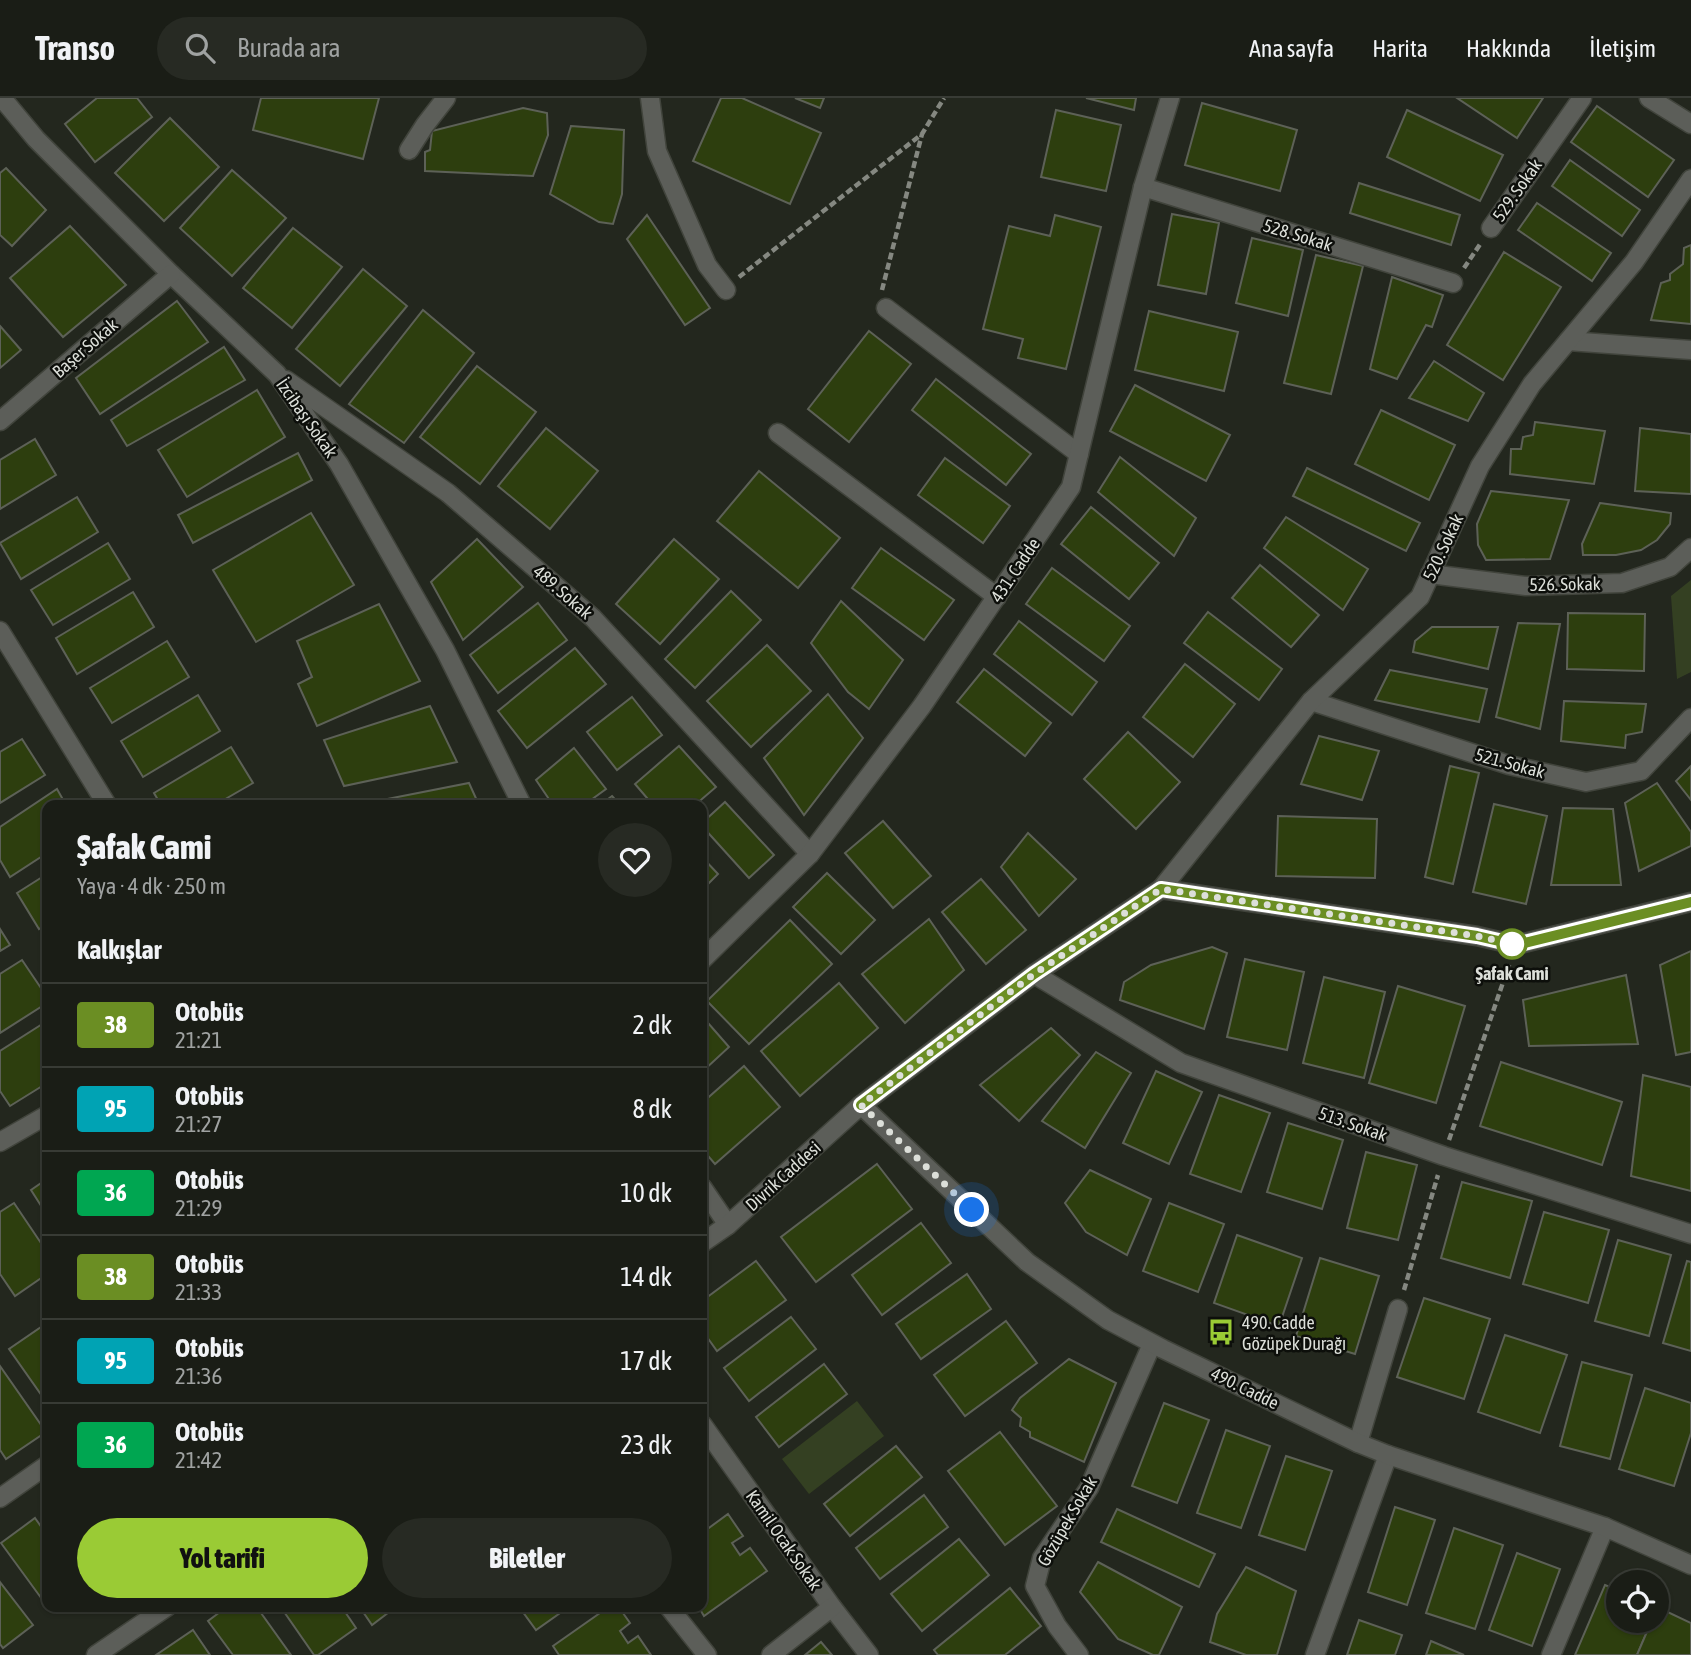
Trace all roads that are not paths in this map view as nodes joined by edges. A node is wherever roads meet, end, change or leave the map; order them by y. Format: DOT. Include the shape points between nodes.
graph roads {
  1 [pos="2,98"];
  2 [pos="446,98"];
  3 [pos="649,98"];
  4 [pos="1170,98"];
  5 [pos="1581,98"];
  6 [pos="1649,98"];
  7 [pos="1691,124"];
  8 [pos="409,150"];
  9 [pos="1691,178"];
  10 [pos="1143,187"];
  11 [pos="1491,228"];
  12 [pos="171,275"];
  13 [pos="1453,283"];
  14 [pos="726,290"];
  15 [pos="886,308"];
  16 [pos="1568,341"];
  17 [pos="1691,350"];
  18 [pos="277,374"];
  19 [pos="0,421"];
  20 [pos="778,433"];
  21 [pos="1079,454"];
  22 [pos="1691,548"];
  23 [pos="1430,574"];
  24 [pos="997,597"];
  25 [pos="0,631"];
  26 [pos="1311,701"];
  27 [pos="1691,718"];
  28 [pos="104,800"];
  29 [pos="520,800"];
  30 [pos="810,854"];
  31 [pos="1161,889"];
  32 [pos="1691,902"];
  33 [pos="707,955"];
  34 [pos="1034,974"];
  35 [pos="861,1105"];
  36 [pos="42,1118"];
  37 [pos="0,1142"];
  38 [pos="707,1194"];
  39 [pos="728,1225"];
  40 [pos="1691,1234"];
  41 [pos="707,1240"];
  42 [pos="1398,1309"];
  43 [pos="1152,1344"];
  44 [pos="707,1431"];
  45 [pos="1358,1443"];
  46 [pos="1388,1455"];
  47 [pos="42,1469"];
  48 [pos="0,1498"];
  49 [pos="1605,1527"];
  50 [pos="1691,1565"];
  51 [pos="832,1607"];
  52 [pos="159,1612"];
  53 [pos="673,1612"];
  54 [pos="96,1655"];
  55 [pos="706,1655"];
  56 [pos="771,1655"];
  57 [pos="869,1655"];
  58 [pos="1079,1655"];
  59 [pos="1315,1655"];
  60 [pos="1551,1655"];
  1 -- 12 [label="street, İzcibaşı Sokak" via="36,139"];
  2 -- 8 [label="street"];
  3 -- 14 [label="street" via="657,151 707,265"];
  4 -- 10 [label="street, 431. Cadde"];
  5 -- 11 [label="street, 529. Sokak"];
  6 -- 7 [label="street"];
  9 -- 16 [label="street, 520. Sokak" via="1634,262"];
  10 -- 13 [label="street, 528. Sokak"];
  10 -- 21 [label="street, 431. Cadde"];
  12 -- 18 [label="street, İzcibaşı Sokak"];
  12 -- 19 [label="street, Başer Sokak"];
  15 -- 21 [label="street"];
  16 -- 17 [label="street"];
  16 -- 23 [label="street, 520. Sokak" via="1532,384 1480,466"];
  18 -- 29 [label="street, İzcibaşı Sokak" via="339,464 445,650"];
  18 -- 30 [label="street, 489. Sokak" via="448,493 593,618"];
  20 -- 24 [label="street"];
  21 -- 24 [label="street, 431. Cadde" via="1071,487"];
  22 -- 23 [label="street, 526. Sokak" via="1670,567 1622,583 1526,586"];
  23 -- 26 [label="street, 520. Sokak" via="1420,597"];
  24 -- 30 [label="street, 431. Cadde"];
  25 -- 28 [label="street"];
  26 -- 27 [label="street, 521. Sokak" via="1509,765 1586,782 1641,771"];
  26 -- 31 [label="street, 520. Sokak"];
  30 -- 33 [label="street, 431. Cadde"];
  31 -- 32 [label="street" via="1516,945"];
  31 -- 34 [label="street, 520. Sokak"];
  34 -- 35 [label="street, Divrik Caddesi"];
  34 -- 40 [label="street, 513. Sokak" via="1181,1063 1444,1156"];
  35 -- 39 [label="street, Divrik Caddesi"];
  35 -- 43 [label="street, 490. Cadde" via="1027,1262 1108,1320"];
  36 -- 37 [label="street"];
  38 -- 39 [label="street"];
  39 -- 41 [label="street, Divrik Caddesi"];
  42 -- 45 [label="street"];
  43 -- 45 [label="street, 490. Cadde"];
  43 -- 58 [label="street, Gözüpek Sokak" via="1089,1488 1042,1558 1035,1586"];
  44 -- 51 [label="street, Kamil Ocak Sokak"];
  45 -- 46 [label="street, 490. Cadde"];
  46 -- 49 [label="street, 490. Cadde"];
  46 -- 59 [label="street"];
  47 -- 48 [label="street"];
  49 -- 50 [label="street, 490. Cadde"];
  49 -- 60 [label="street"];
  51 -- 56 [label="street"];
  51 -- 57 [label="street, Kamil Ocak Sokak"];
  52 -- 54 [label="street"];
  53 -- 55 [label="street"];
}
